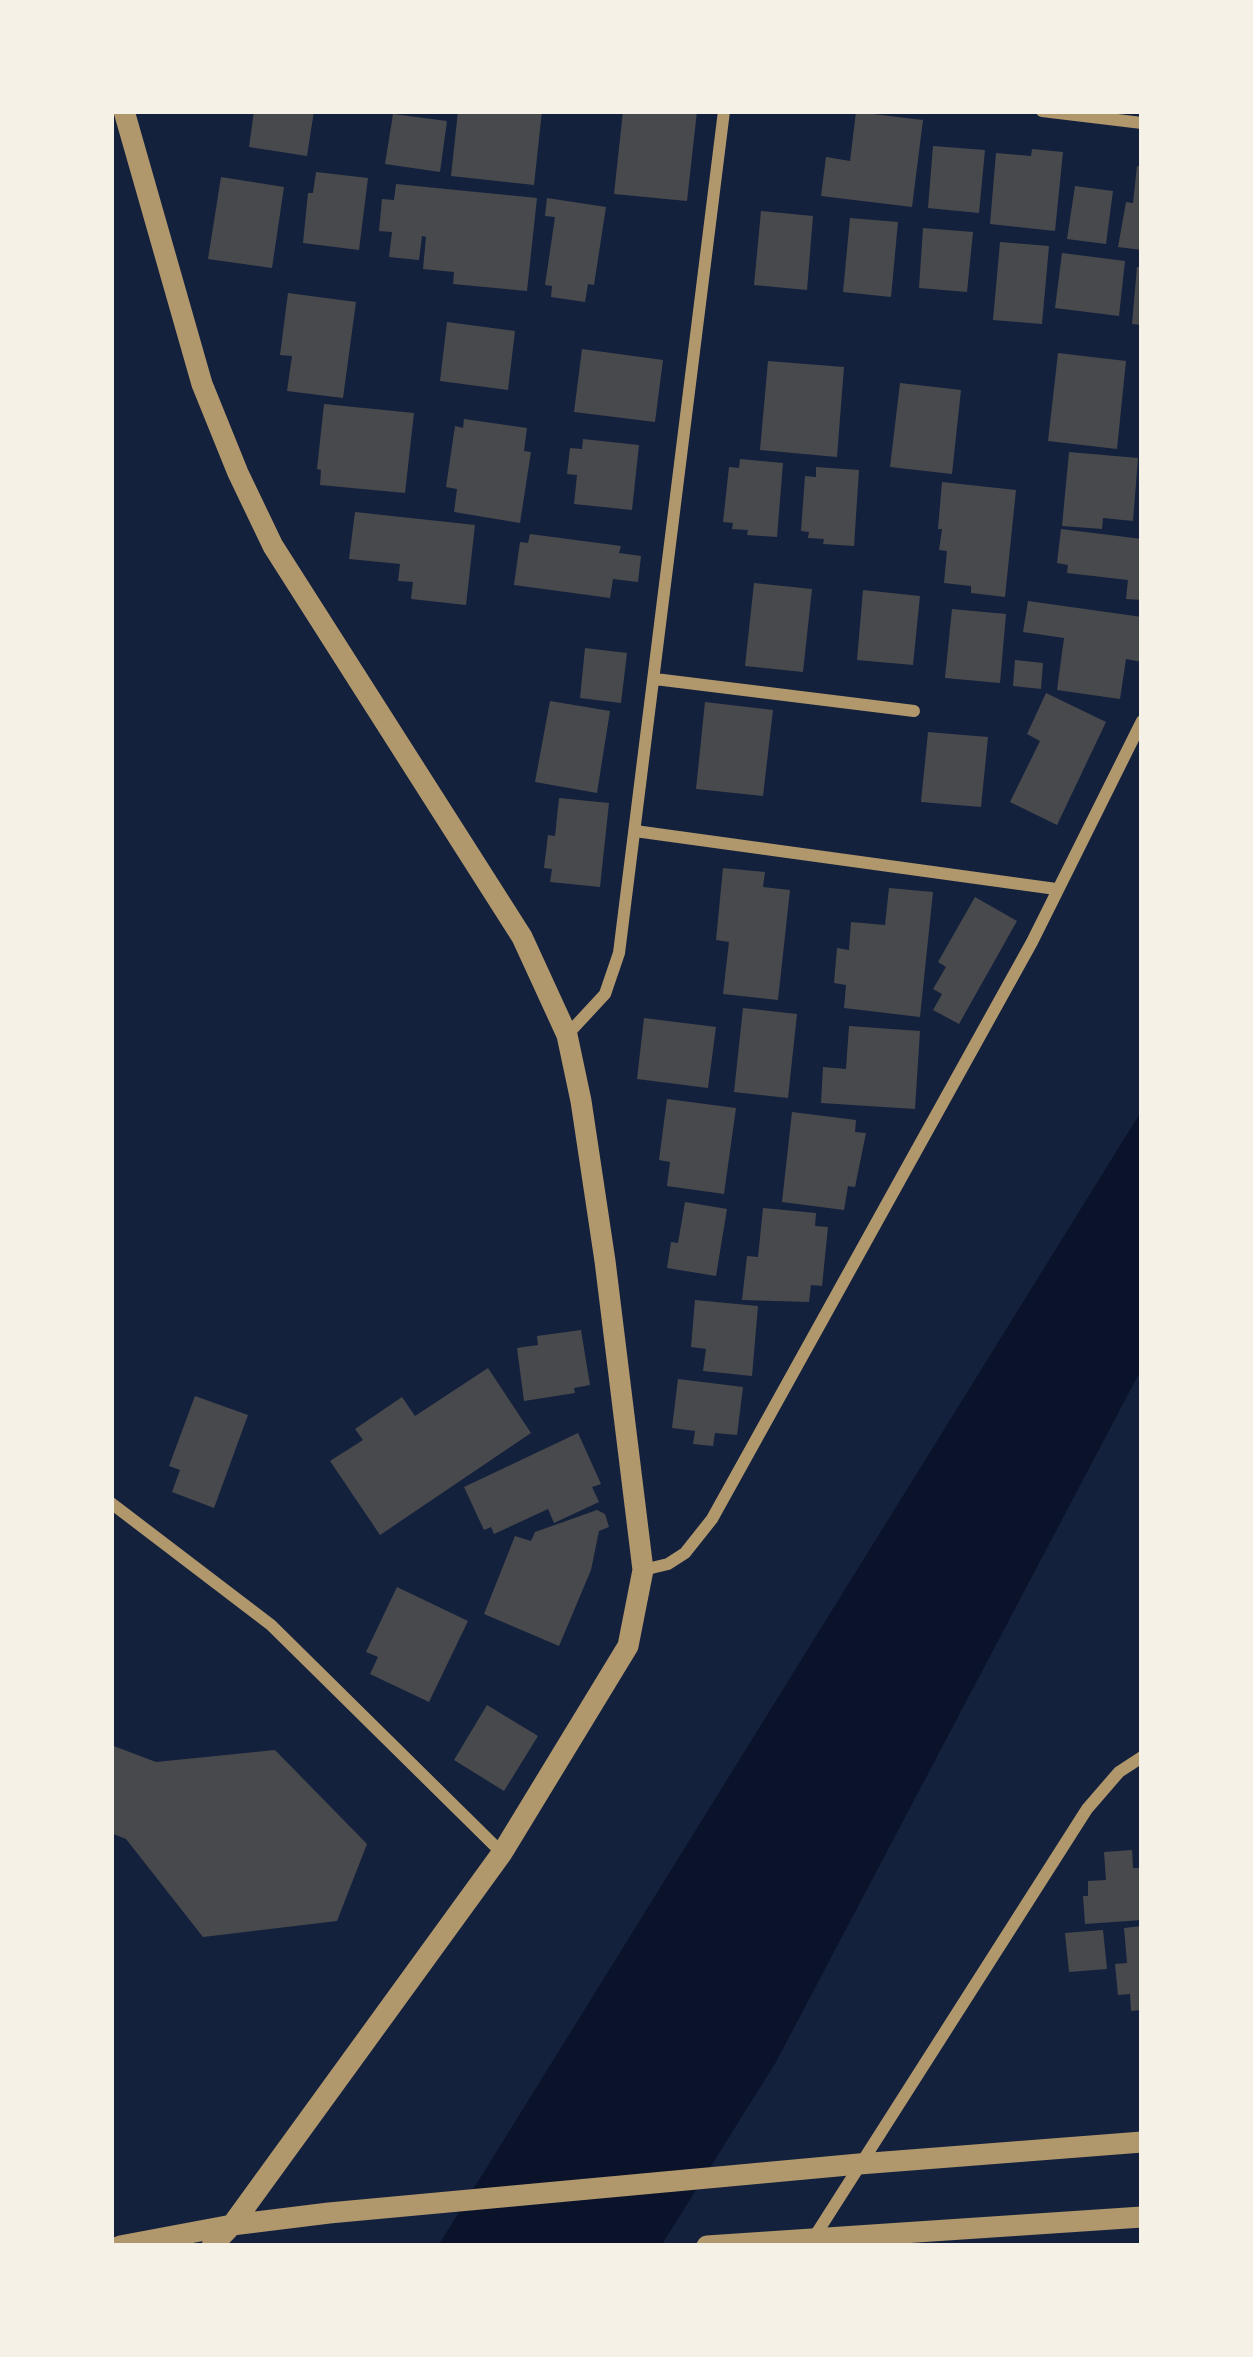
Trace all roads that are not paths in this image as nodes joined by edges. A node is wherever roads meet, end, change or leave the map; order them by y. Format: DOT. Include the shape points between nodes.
graph roads {
  1 [pos="124,111"];
  2 [pos="724,111"];
  3 [pos="1042,111"];
  4 [pos="1142,123"];
  5 [pos="655,679"];
  6 [pos="914,711"];
  7 [pos="1142,721"];
  8 [pos="635,831"];
  9 [pos="1057,889"];
  10 [pos="567,1034"];
  11 [pos="111,1503"];
  12 [pos="643,1570"];
  13 [pos="1142,1757"];
  14 [pos="502,1853"];
  15 [pos="1142,2142"];
  16 [pos="859,2164"];
  17 [pos="1142,2218"];
  18 [pos="232,2225"];
  19 [pos="811,2242"];
  20 [pos="120,2246"];
  21 [pos="212,2246"];
  22 [pos="707,2246"];
  1 -- 10 [label="street" via="202,384 273,546 522,937"];
  2 -- 5 [label="street"];
  3 -- 4 [label="street"];
  5 -- 6 [label="street"];
  5 -- 8 [label="street"];
  7 -- 9 [label="street"];
  8 -- 9 [label="street"];
  8 -- 10 [label="street" via="614,973"];
  9 -- 12 [label="street" via="712,1519 685,1553"];
  10 -- 12 [label="street"];
  11 -- 14 [label="street" via="271,1625"];
  12 -- 14 [label="street" via="628,1646"];
  13 -- 16 [label="street" via="1087,1809"];
  14 -- 18 [label="street"];
  15 -- 16 [label="street"];
  16 -- 18 [label="street"];
  16 -- 19 [label="street"];
  17 -- 19 [label="street"];
  18 -- 20 [label="street"];
  18 -- 21 [label="street"];
  19 -- 22 [label="street"];
}
